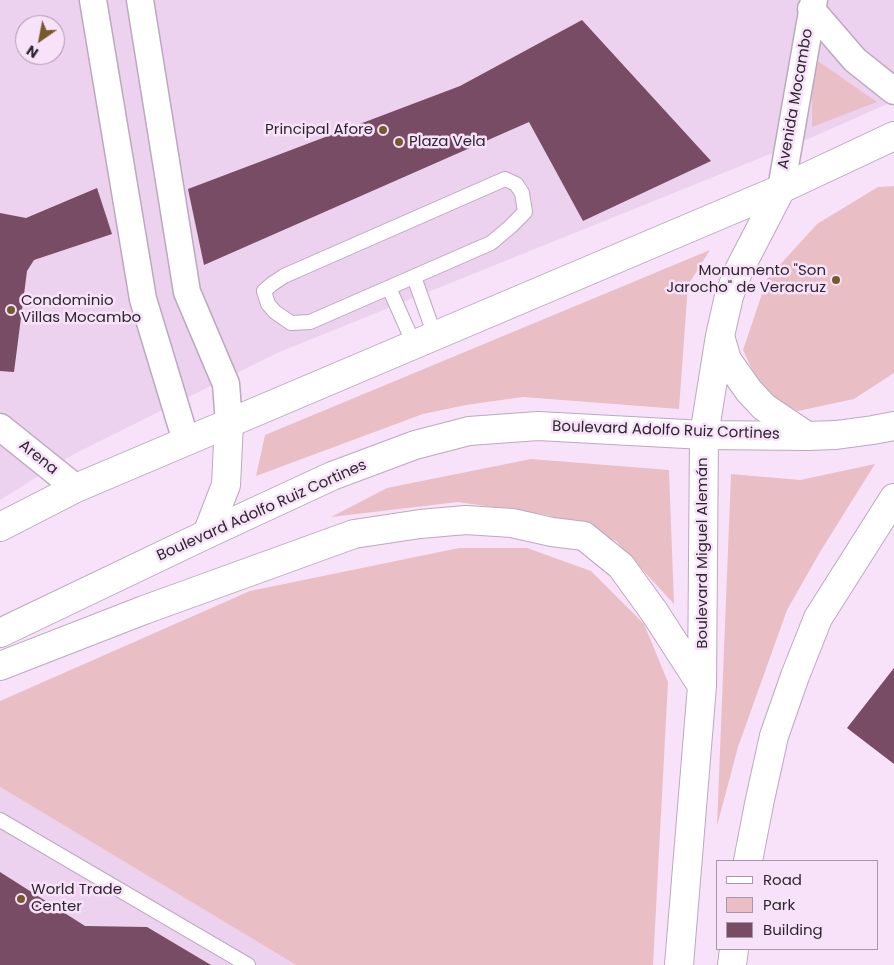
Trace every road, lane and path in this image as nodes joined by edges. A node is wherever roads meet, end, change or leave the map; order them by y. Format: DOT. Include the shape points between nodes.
graph roads {
  1 [pos="93,0"];
  2 [pos="140,0"];
  3 [pos="813,4"];
  4 [pos="894,91"];
  5 [pos="894,136"];
  6 [pos="781,188"];
  7 [pos="414,277"];
  8 [pos="389,288"];
  9 [pos="720,336"];
  10 [pos="425,340"];
  11 [pos="229,423"];
  12 [pos="894,426"];
  13 [pos="0,427"];
  14 [pos="704,435"];
  15 [pos="807,436"];
  16 [pos="186,441"];
  17 [pos="76,488"];
  18 [pos="894,498"];
  19 [pos="0,527"];
  20 [pos="207,534"];
  21 [pos="0,633"];
  22 [pos="0,666"];
  23 [pos="702,686"];
  24 [pos="0,820"];
  25 [pos="748,860"];
  26 [pos="734,950"];
  27 [pos="248,965"];
  28 [pos="679,965"];
  29 [pos="732,965"];
  1 -- 16 [label="street" via="143,299"];
  2 -- 11 [label="street" via="187,292 226,384"];
  3 -- 4 [label="street, Avenida Mocambo" via="855,60"];
  3 -- 6 [label="street, Avenida Mocambo"];
  5 -- 6 [label="main road"];
  6 -- 9 [label="main road, Boulevard Miguel Alemán" via="738,272"];
  6 -- 10 [label="main road"];
  7 -- 8 [label="lane"];
  7 -- 8 [label="lane" via="491,243 510,227 525,212 522,193 516,184 505,178 284,276 264,291 268,304 291,323 310,322"];
  7 -- 10 [label="lane"];
  8 -- 10 [label="lane"];
  9 -- 14 [label="main road, Boulevard Miguel Alemán"];
  9 -- 15 [label="main road" via="727,360 749,391 764,408"];
  10 -- 11 [label="main road"];
  11 -- 16 [label="main road"];
  11 -- 20 [label="main road" via="226,486"];
  12 -- 15 [label="main road, Boulevard Adolfo Ruiz Cortines"];
  13 -- 17 [label="street, Arena"];
  14 -- 15 [label="main road, Boulevard Adolfo Ruiz Cortines"];
  14 -- 20 [label="main road, Boulevard Adolfo Ruiz Cortines" via="538,426 469,431 415,445 332,476"];
  14 -- 23 [label="main road, Boulevard Miguel Alemán"];
  16 -- 17 [label="main road"];
  17 -- 19 [label="main road"];
  18 -- 25 [label="main road" via="818,618 774,736"];
  20 -- 21 [label="main road, Boulevard Adolfo Ruiz Cortines"];
  22 -- 23 [label="main road" via="354,534 466,520 512,523 584,536 621,566"];
  23 -- 28 [label="main road, Boulevard Miguel Alemán"];
  24 -- 27 [label="lane"];
  26 -- 29 [label="main road"];
}
